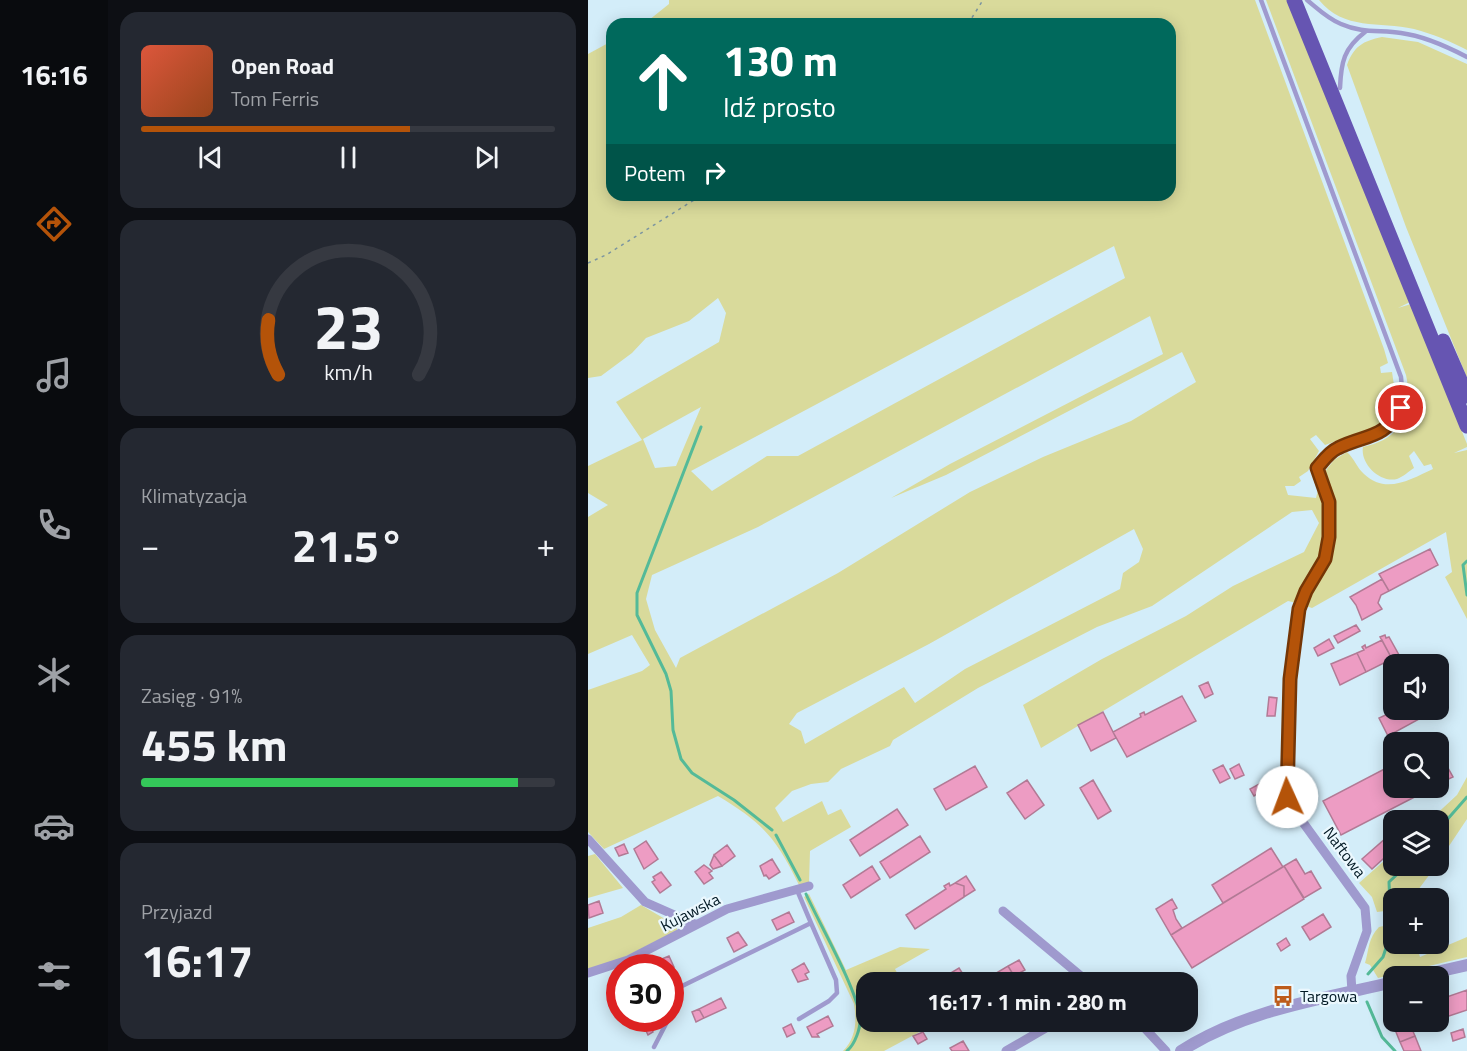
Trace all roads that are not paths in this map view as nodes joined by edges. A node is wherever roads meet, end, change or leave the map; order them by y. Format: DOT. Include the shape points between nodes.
graph roads {
  1 [pos="1261,0"];
  2 [pos="1294,0"];
  3 [pos="1306,0"];
  4 [pos="1365,32"];
  5 [pos="1467,57"];
  6 [pos="1340,88"];
  7 [pos="1467,396"];
  8 [pos="1467,426"];
  9 [pos="1306,591"];
  10 [pos="588,839"];
  11 [pos="810,886"];
  12 [pos="797,890"];
  13 [pos="1003,911"];
  14 [pos="811,923"];
  15 [pos="695,924"];
  16 [pos="1467,965"];
  17 [pos="1449,969"];
  18 [pos="1076,972"];
  19 [pos="588,973"];
  20 [pos="684,985"];
  21 [pos="1383,985"];
  22 [pos="1352,992"];
  23 [pos="799,1019"];
  24 [pos="662,1032"];
  25 [pos="1039,1032"];
  26 [pos="1148,1032"];
  27 [pos="654,1047"];
  28 [pos="1006,1051"];
  29 [pos="1166,1051"];
  30 [pos="1181,1051"];
  1 -- 9 [label="lane" via="1401,377 1403,394 1397,415 1384,431 1337,448 1317,468 1329,502 1329,537 1325,559"];
  2 -- 8 [label="main road"];
  3 -- 4 [label="lane" via="1330,19"];
  3 -- 6 [label="main road"];
  4 -- 5 [label="lane" via="1417,36"];
  4 -- 6 [label="lane" via="1342,58"];
  6 -- 7 [label="main road"];
  9 -- 22 [label="street, Naftowa" via="1299,609 1290,679 1285,791 1294,810 1365,908 1367,931 1351,976"];
  10 -- 15 [label="street" via="645,902"];
  11 -- 12 [label="street, Kujawska"];
  12 -- 14 [label="lane"];
  12 -- 15 [label="street, Kujawska" via="727,909"];
  13 -- 18 [label="street"];
  14 -- 20 [label="lane"];
  14 -- 23 [label="lane" via="836,980 837,993"];
  15 -- 19 [label="street, Kujawska" via="628,960"];
  16 -- 17 [label="street"];
  21 -- 22 [label="street"];
  22 -- 30 [label="street" via="1245,1019"];
  24 -- 27 [label="lane"];
  25 -- 28 [label="street"];
  26 -- 29 [label="street"];
}
